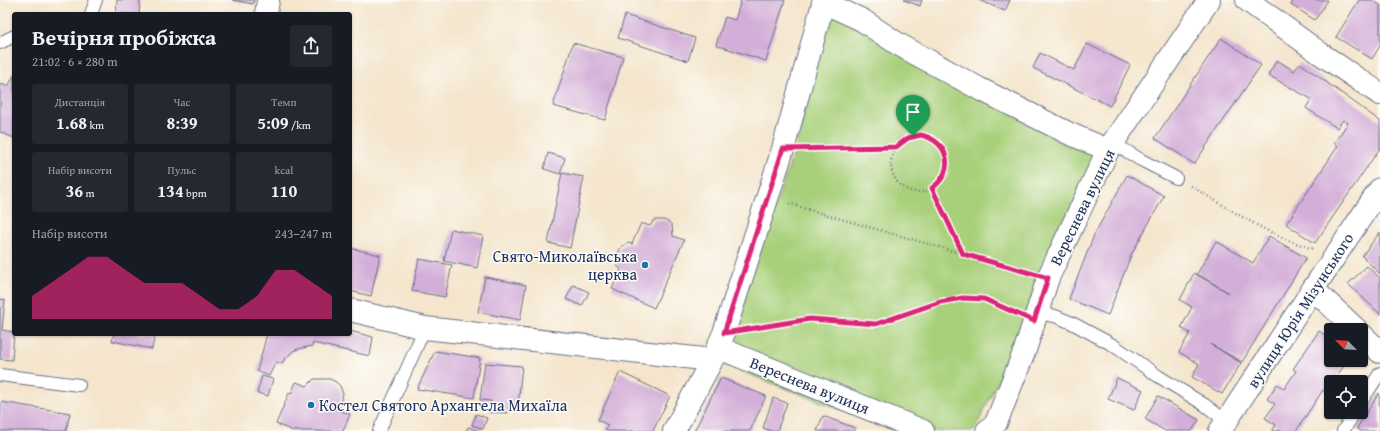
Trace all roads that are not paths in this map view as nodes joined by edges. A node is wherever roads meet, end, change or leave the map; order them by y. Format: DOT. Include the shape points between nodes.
graph roads {
  1 [pos="96,0"];
  2 [pos="268,0"];
  3 [pos="1209,0"];
  4 [pos="1247,0"];
  5 [pos="823,1"];
  6 [pos="92,12"];
  7 [pos="266,12"];
  8 [pos="12,37"];
  9 [pos="0,44"];
  10 [pos="1380,94"];
  11 [pos="1110,147"];
  12 [pos="1176,178"];
  13 [pos="1380,189"];
  14 [pos="1313,289"];
  15 [pos="352,310"];
  16 [pos="1035,317"];
  17 [pos="1349,323"];
  18 [pos="425,328"];
  19 [pos="1368,341"];
  20 [pos="718,347"];
  21 [pos="1380,352"];
  22 [pos="1380,373"];
  23 [pos="0,375"];
  24 [pos="79,385"];
  25 [pos="1368,391"];
  26 [pos="1351,419"];
  27 [pos="1224,426"];
  28 [pos="379,431"];
  29 [pos="674,431"];
  30 [pos="923,431"];
  31 [pos="987,431"];
  32 [pos="1344,431"];
  1 -- 6 [label="lane"];
  2 -- 7 [label="street"];
  3 -- 11 [label="street, Вереснева вулиця"];
  4 -- 10 [label="street"];
  5 -- 11 [label="street" via="862,20 898,44 978,88 1068,133"];
  5 -- 20 [label="street" via="783,149"];
  8 -- 9 [label="lane"];
  11 -- 12 [label="lane"];
  11 -- 16 [label="street, Вереснева вулиця" via="1048,278"];
  13 -- 14 [label="street, вулиця Юрія Мізунського"];
  14 -- 17 [label="street"];
  14 -- 27 [label="street, вулиця Юрія Мізунського"];
  15 -- 18 [label="street, Вереснева вулиця"];
  16 -- 27 [label="lane" via="1055,316 1113,345 1205,406"];
  16 -- 31 [label="street, Вереснева вулиця" via="1025,350 996,423"];
  18 -- 20 [label="street, Вереснева вулиця"];
  18 -- 28 [label="lane"];
  19 -- 21 [label="street"];
  20 -- 29 [label="street"];
  20 -- 30 [label="street, Вереснева вулиця"];
  22 -- 25 [label="lane"];
  23 -- 24 [label="lane"];
  26 -- 32 [label="lane"];
}
